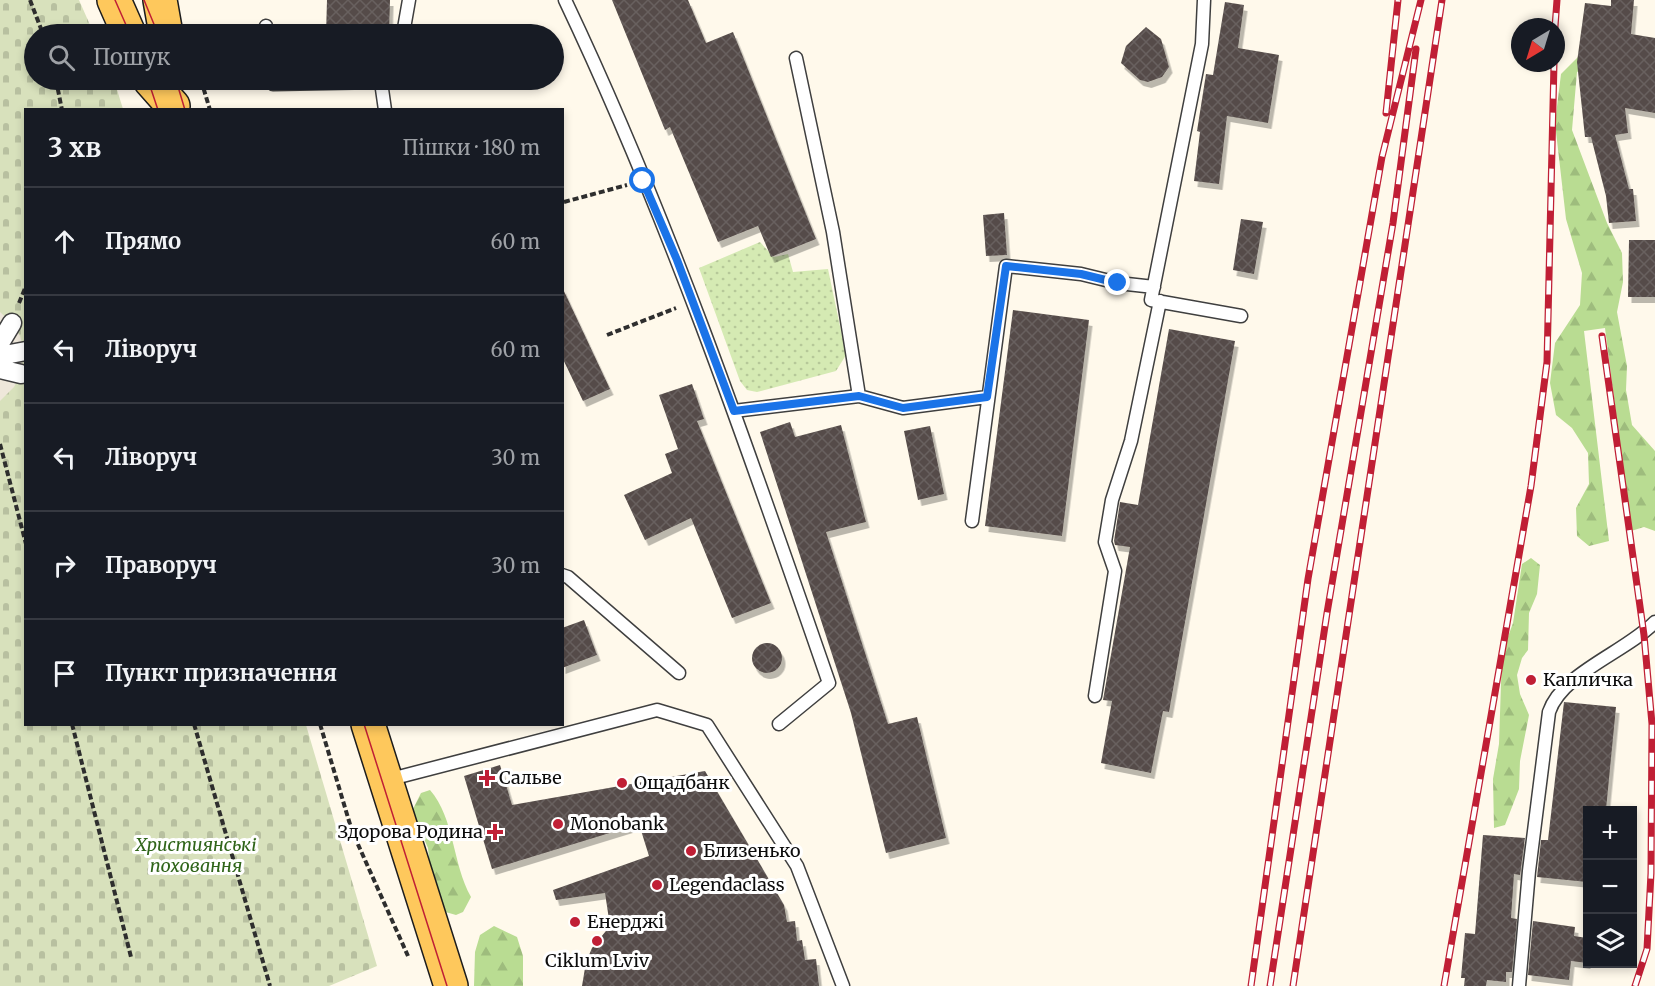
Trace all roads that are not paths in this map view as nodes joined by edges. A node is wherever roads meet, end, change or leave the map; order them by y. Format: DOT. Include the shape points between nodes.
graph roads {
  1 [pos="114,0"];
  2 [pos="160,0"];
  3 [pos="409,0"];
  4 [pos="565,0"];
  5 [pos="1204,0"];
  6 [pos="125,24"];
  7 [pos="164,24"];
  8 [pos="405,24"];
  9 [pos="796,58"];
  10 [pos="383,90"];
  11 [pos="385,108"];
  12 [pos="1154,287"];
  13 [pos="1160,301"];
  14 [pos="1241,316"];
  15 [pos="12,323"];
  16 [pos="0,343"];
  17 [pos="24,351"];
  18 [pos="0,356"];
  19 [pos="0,369"];
  20 [pos="21,374"];
  21 [pos="859,396"];
  22 [pos="987,397"];
  23 [pos="734,411"];
  24 [pos="972,521"];
  25 [pos="564,575"];
  26 [pos="1655,622"];
  27 [pos="679,673"];
  28 [pos="1095,696"];
  29 [pos="779,724"];
  30 [pos="369,726"];
  31 [pos="386,781"];
  32 [pos="452,986"];
  33 [pos="843,986"];
  34 [pos="1519,986"];
  1 -- 6 [label="main road"];
  2 -- 7 [label="main road"];
  3 -- 8 [label="lane"];
  4 -- 23 [label="lane" via="693,301"];
  5 -- 12 [label="lane" via="1202,44"];
  9 -- 21 [label="lane" via="833,232"];
  10 -- 11 [label="lane"];
  12 -- 13 [label="lane" via="1151,300"];
  12 -- 22 [label="lane" via="1006,266"];
  13 -- 14 [label="lane"];
  13 -- 28 [label="lane" via="1131,441 1112,500 1106,542 1115,571"];
  15 -- 16 [label="street"];
  17 -- 18 [label="street"];
  19 -- 20 [label="street"];
  21 -- 22 [label="lane" via="903,408"];
  21 -- 23 [label="lane"];
  22 -- 24 [label="lane"];
  23 -- 29 [label="lane" via="829,683"];
  25 -- 27 [label="lane"];
  26 -- 34 [label="lane" via="1644,635 1578,677 1553,700 1529,871"];
  30 -- 31 [label="main road"];
  31 -- 32 [label="main road"];
  31 -- 33 [label="lane" via="657,710 707,725 797,866"];
}
